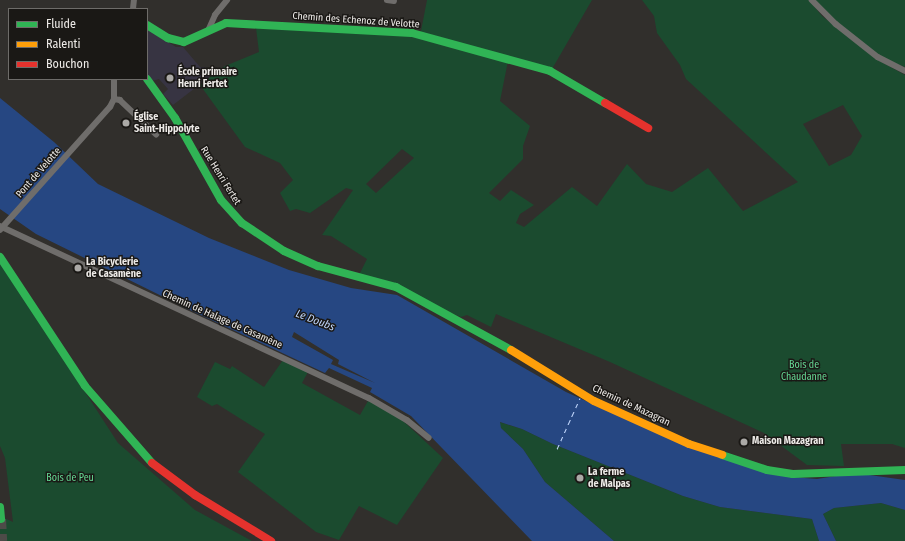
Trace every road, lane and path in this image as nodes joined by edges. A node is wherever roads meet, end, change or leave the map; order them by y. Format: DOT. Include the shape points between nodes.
graph roads {
  1 [pos="226,0"];
  2 [pos="387,0"];
  3 [pos="812,0"];
  4 [pos="394,1"];
  5 [pos="148,26"];
  6 [pos="208,30"];
  7 [pos="905,71"];
  8 [pos="114,80"];
  9 [pos="148,80"];
  10 [pos="114,99"];
  11 [pos="648,128"];
  12 [pos="156,134"];
  13 [pos="1,228"];
  14 [pos="0,257"];
  15 [pos="348,274"];
  16 [pos="429,438"];
  17 [pos="905,470"];
  18 [pos="0,507"];
  19 [pos="1,519"];
  20 [pos="271,541"];
  1 -- 6 [label="street"];
  2 -- 4 [label="street"];
  3 -- 7 [label="street" via="836,24 878,57"];
  5 -- 6 [label="main road, Chemin des Echenoz de Velotte" via="168,38 184,42 196,39"];
  6 -- 11 [label="main road, Chemin des Echenoz de Velotte" via="226,23 235,23 412,33 550,71"];
  8 -- 10 [label="street"];
  9 -- 15 [label="main road, Rue Henri Fertet" via="162,96 208,180 234,216 261,238 284,252 318,266"];
  10 -- 12 [label="street" via="120,100"];
  10 -- 13 [label="street, Pont de Velotte"];
  13 -- 16 [label="street, Chemin de Halage de Casamène" via="370,398 407,420"];
  14 -- 20 [label="main road" via="85,386 146,458 195,495"];
  15 -- 17 [label="main road, Chemin de Mazagran" via="396,287 488,335 594,401 689,444 767,470 793,474"];
  18 -- 19 [label="main road"];
}
